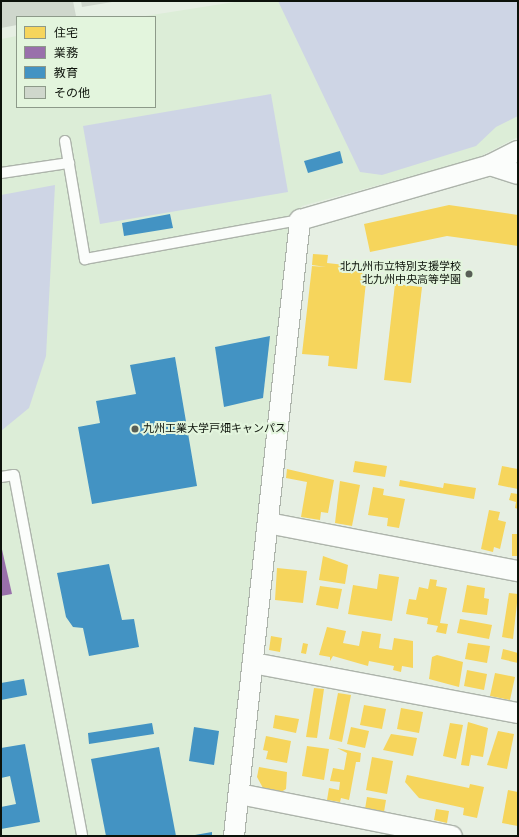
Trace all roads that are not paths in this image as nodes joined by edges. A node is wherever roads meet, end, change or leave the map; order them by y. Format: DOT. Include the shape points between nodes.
graph roads {
  1 [pos="65,141"];
  2 [pos="518,151"];
  3 [pos="70,163"];
  4 [pos="490,165"];
  5 [pos="1,173"];
  6 [pos="518,174"];
  7 [pos="300,220"];
  8 [pos="1,477"];
  9 [pos="268,523"];
  10 [pos="518,571"];
  11 [pos="252,663"];
  12 [pos="518,713"];
  13 [pos="238,794"];
  14 [pos="82,836"];
  15 [pos="234,836"];
  16 [pos="452,836"];
  1 -- 3 [label="lane"];
  2 -- 4 [label="street"];
  3 -- 5 [label="lane"];
  3 -- 7 [label="lane" via="85,259"];
  4 -- 6 [label="street"];
  4 -- 7 [label="street"];
  7 -- 9 [label="street"];
  8 -- 14 [label="lane" via="14,475"];
  9 -- 10 [label="street"];
  9 -- 11 [label="street"];
  11 -- 12 [label="street"];
  11 -- 13 [label="street"];
  13 -- 15 [label="street"];
  13 -- 16 [label="street"];
}
